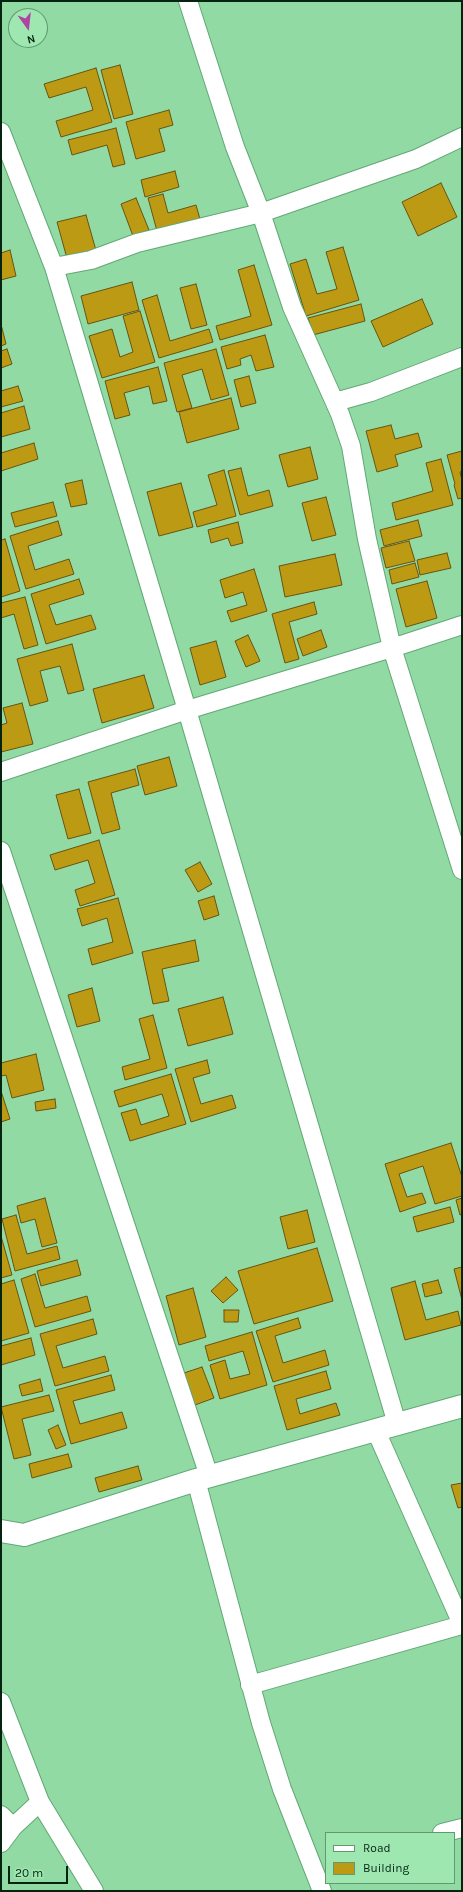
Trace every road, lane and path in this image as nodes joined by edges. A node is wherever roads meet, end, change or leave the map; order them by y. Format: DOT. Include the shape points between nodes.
graph roads {
  1 [pos="188,1"];
  2 [pos="1,132"];
  3 [pos="462,137"];
  4 [pos="260,213"];
  5 [pos="54,267"];
  6 [pos="462,358"];
  7 [pos="335,402"];
  8 [pos="462,625"];
  9 [pos="392,648"];
  10 [pos="187,710"];
  11 [pos="1,772"];
  12 [pos="1,851"];
  13 [pos="462,870"];
  14 [pos="462,1406"];
  15 [pos="397,1424"];
  16 [pos="376,1431"];
  17 [pos="203,1478"];
  18 [pos="1,1531"];
  19 [pos="462,1625"];
  20 [pos="250,1685"];
  21 [pos="1,1702"];
  22 [pos="40,1802"];
  23 [pos="7,1821"];
  24 [pos="462,1828"];
  25 [pos="446,1832"];
  26 [pos="1,1843"];
  27 [pos="320,1868"];
  28 [pos="94,1891"];
  29 [pos="322,1891"];
  1 -- 4 [label="street" via="235,147"];
  2 -- 5 [label="street"];
  3 -- 4 [label="street" via="416,159"];
  4 -- 5 [label="street" via="137,243 91,260"];
  4 -- 7 [label="street" via="292,307"];
  5 -- 10 [label="street"];
  6 -- 7 [label="street" via="371,392"];
  7 -- 9 [label="street" via="351,446 367,539"];
  8 -- 9 [label="street"];
  9 -- 10 [label="street"];
  9 -- 13 [label="street"];
  10 -- 11 [label="street"];
  10 -- 15 [label="street"];
  12 -- 17 [label="street"];
  14 -- 15 [label="street"];
  15 -- 16 [label="street"];
  16 -- 17 [label="street"];
  16 -- 19 [label="street"];
  17 -- 18 [label="street" via="24,1535"];
  17 -- 20 [label="street"];
  19 -- 20 [label="street"];
  20 -- 27 [label="street" via="282,1789"];
  21 -- 22 [label="street"];
  22 -- 23 [label="street"];
  22 -- 28 [label="street"];
  23 -- 26 [label="street"];
  24 -- 25 [label="street"];
  27 -- 29 [label="street"];
}
